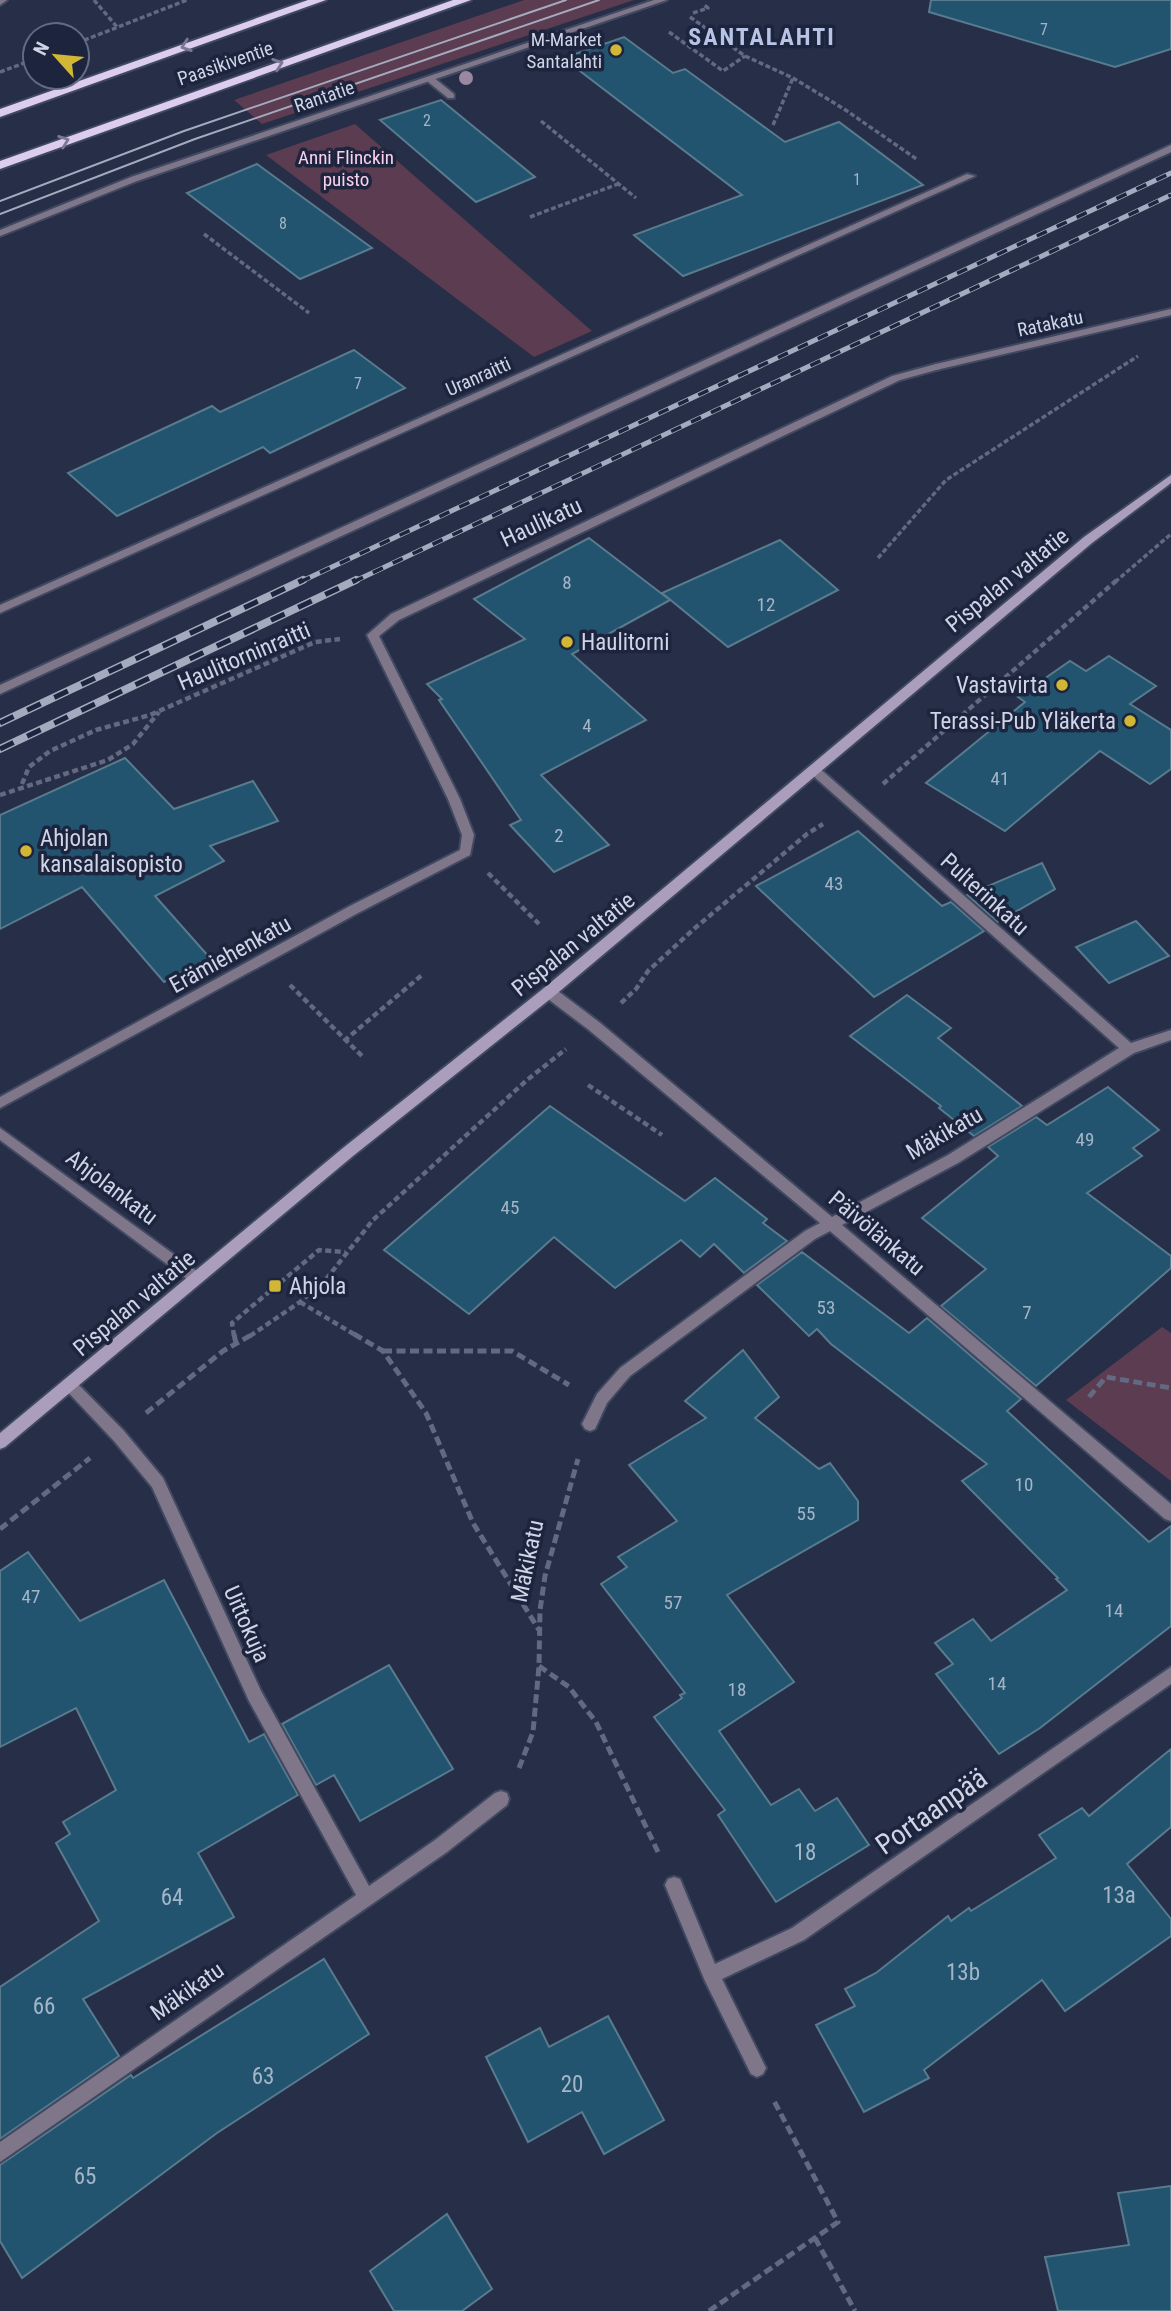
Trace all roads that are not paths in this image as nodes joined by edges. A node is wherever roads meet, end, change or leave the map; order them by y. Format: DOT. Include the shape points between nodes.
graph roads {
  1 [pos="320,0"];
  2 [pos="465,0"];
  3 [pos="663,0"];
  4 [pos="430,79"];
  5 [pos="451,96"];
  6 [pos="0,113"];
  7 [pos="1171,148"];
  8 [pos="0,165"];
  9 [pos="970,176"];
  10 [pos="0,233"];
  11 [pos="1171,312"];
  12 [pos="936,367"];
  13 [pos="1171,478"];
  14 [pos="0,609"];
  15 [pos="0,691"];
  16 [pos="814,770"];
  17 [pos="466,852"];
  18 [pos="549,992"];
  19 [pos="1171,1035"];
  20 [pos="1129,1049"];
  21 [pos="0,1103"];
  22 [pos="0,1133"];
  23 [pos="831,1223"];
  24 [pos="196,1278"];
  25 [pos="70,1385"];
  26 [pos="590,1424"];
  27 [pos="0,1442"];
  28 [pos="1171,1514"];
  29 [pos="1171,1675"];
  30 [pos="501,1799"];
  31 [pos="674,1885"];
  32 [pos="366,1897"];
  33 [pos="711,1975"];
  34 [pos="757,2068"];
  35 [pos="0,2153"];
  1 -- 6 [label="highway, Paasikiventie, one-way"];
  8 -- 2 [label="highway, Paasikiventie, one-way"];
  3 -- 4 [label="street, Rantatie"];
  4 -- 5 [label="street"];
  4 -- 10 [label="street, Rantatie" via="134,178"];
  7 -- 15 [label="street"];
  9 -- 14 [label="street, Uranraitti"];
  11 -- 12 [label="street, Ratakatu"];
  12 -- 17 [label="street, Haulikatu" via="896,378 418,603 373,635 454,799 468,835"];
  13 -- 16 [label="main road, Pispalan valtatie" via="1088,540"];
  16 -- 18 [label="main road, Pispalan valtatie"];
  16 -- 20 [label="street, Pulterinkatu"];
  17 -- 21 [label="street, Erämiehenkatu"];
  18 -- 23 [label="street, Päivölänkatu"];
  18 -- 24 [label="main road, Pispalan valtatie"];
  19 -- 20 [label="street, Mäkikatu"];
  20 -- 23 [label="street, Mäkikatu" via="953,1159"];
  22 -- 24 [label="street, Ahjolankatu"];
  23 -- 26 [label="street, Mäkikatu" via="625,1372 602,1399"];
  23 -- 28 [label="street, Päivölänkatu"];
  24 -- 25 [label="main road, Pispalan valtatie"];
  25 -- 27 [label="main road, Pispalan valtatie"];
  25 -- 32 [label="street, Uittokuja" via="158,1483 255,1696"];
  29 -- 33 [label="street, Portaanpää" via="798,1934"];
  30 -- 32 [label="street, Mäkikatu"];
  31 -- 33 [label="street"];
  32 -- 35 [label="street, Mäkikatu"];
  33 -- 34 [label="street"];
}
